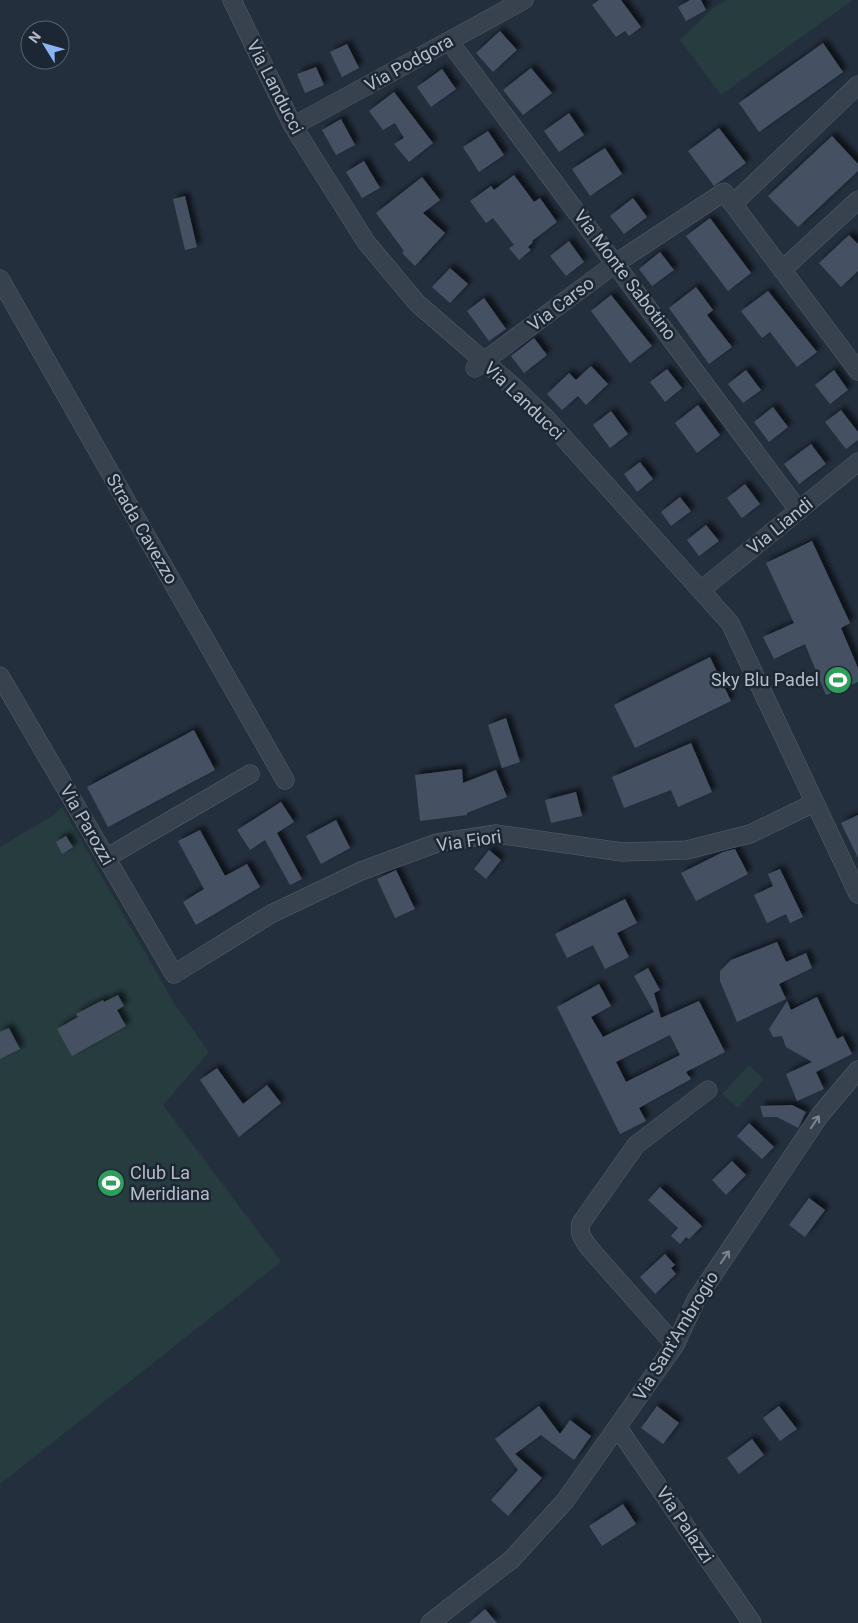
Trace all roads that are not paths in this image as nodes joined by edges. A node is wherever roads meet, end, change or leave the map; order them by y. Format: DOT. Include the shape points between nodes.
graph roads {
  1 [pos="232,0"];
  2 [pos="524,0"];
  3 [pos="449,41"];
  4 [pos="858,85"];
  5 [pos="293,126"];
  6 [pos="728,198"];
  7 [pos="858,200"];
  8 [pos="616,263"];
  9 [pos="782,270"];
  10 [pos="0,279"];
  11 [pos="479,365"];
  12 [pos="858,371"];
  13 [pos="858,462"];
  14 [pos="799,511"];
  15 [pos="701,590"];
  16 [pos="0,676"];
  17 [pos="250,774"];
  18 [pos="285,780"];
  19 [pos="814,803"];
  20 [pos="106,858"];
  21 [pos="858,894"];
  22 [pos="174,974"];
  23 [pos="858,1070"];
  24 [pos="708,1090"];
  25 [pos="675,1344"];
  26 [pos="618,1428"];
  27 [pos="430,1623"];
  28 [pos="752,1623"];
  1 -- 5 [label="street, Via Landucci"];
  2 -- 3 [label="street, Via Podgora"];
  3 -- 5 [label="street, Via Podgora"];
  3 -- 8 [label="street, Via Monte Sabotino"];
  4 -- 6 [label="street, Via Carso"];
  5 -- 11 [label="street, Via Landucci" via="366,242 400,286"];
  6 -- 8 [label="street, Via Carso"];
  6 -- 9 [label="street"];
  7 -- 9 [label="street"];
  8 -- 11 [label="street, Via Carso"];
  8 -- 14 [label="street, Via Monte Sabotino"];
  9 -- 12 [label="street"];
  10 -- 18 [label="street, Strada Cavezzo"];
  11 -- 15 [label="street, Via Landucci" via="545,417"];
  13 -- 14 [label="street, Via Liandi"];
  14 -- 15 [label="street, Via Liandi"];
  15 -- 19 [label="street, Via Landucci" via="730,623"];
  16 -- 20 [label="street, Via Parozzi"];
  17 -- 20 [label="street"];
  19 -- 21 [label="street, Via Landucci"];
  19 -- 22 [label="street, Via Fiori" via="750,834 686,850 622,852 496,834 436,843 361,871 271,914"];
  20 -- 22 [label="street, Via Parozzi"];
  25 -- 23 [label="street, Via Sant'Ambrogio, one-way" via="696,1300 814,1123"];
  24 -- 25 [label="street" via="636,1145 580,1223 579,1229 591,1250"];
  25 -- 26 [label="street, Via Sant'Ambrogio"];
  26 -- 27 [label="street, Via Sant'Ambrogio" via="565,1501 532,1539 511,1560"];
  26 -- 28 [label="street, Via Palazzi"];
}
